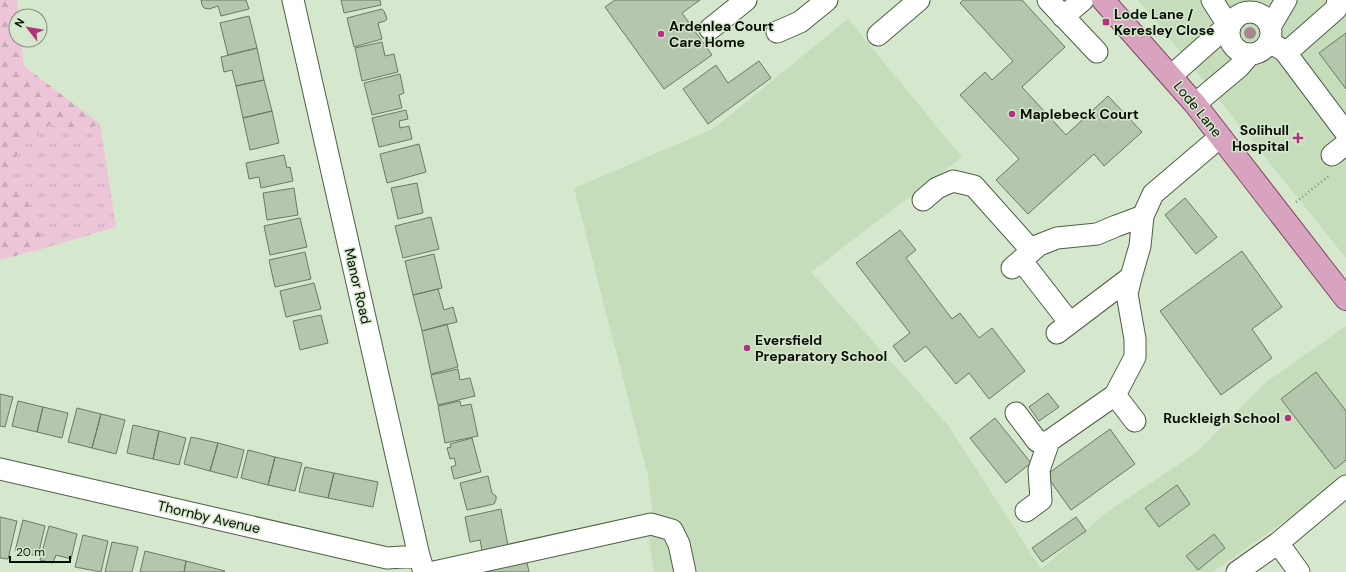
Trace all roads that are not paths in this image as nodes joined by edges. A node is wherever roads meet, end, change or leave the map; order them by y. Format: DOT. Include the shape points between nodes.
graph roads {
  1 [pos="293,0"];
  2 [pos="746,0"];
  3 [pos="828,0"];
  4 [pos="918,0"];
  5 [pos="1048,0"];
  6 [pos="1082,0"];
  7 [pos="1103,0"];
  8 [pos="1212,0"];
  9 [pos="1260,0"];
  10 [pos="1286,0"];
  11 [pos="1338,0"];
  12 [pos="1063,17"];
  13 [pos="1234,20"];
  14 [pos="710,29"];
  15 [pos="777,32"];
  16 [pos="878,35"];
  17 [pos="1275,41"];
  18 [pos="1097,52"];
  19 [pos="1250,54"];
  20 [pos="1171,76"];
  21 [pos="1195,104"];
  22 [pos="1346,133"];
  23 [pos="1220,137"];
  24 [pos="923,200"];
  25 [pos="1143,216"];
  26 [pos="1022,259"];
  27 [pos="1131,277"];
  28 [pos="1346,299"];
  29 [pos="1115,395"];
  30 [pos="1016,413"];
  31 [pos="1135,421"];
  32 [pos="1049,441"];
  33 [pos="0,469"];
  34 [pos="1346,486"];
  35 [pos="1026,510"];
  36 [pos="1278,543"];
  37 [pos="421,564"];
  38 [pos="434,572"];
  39 [pos="685,572"];
  40 [pos="1237,572"];
  41 [pos="1299,572"];
  1 -- 37 [label="street, Manor Road"];
  2 -- 14 [label="street"];
  3 -- 15 [label="street" via="800,22"];
  4 -- 16 [label="street"];
  5 -- 12 [label="street"];
  6 -- 12 [label="street"];
  7 -- 20 [label="main road, Lode Lane"];
  8 -- 13 [label="street"];
  9 -- 13 [label="street"];
  10 -- 17 [label="street"];
  11 -- 17 [label="street" via="1336,9"];
  12 -- 18 [label="street"];
  13 -- 17 [label="street" via="1245,13 1257,14 1268,21"];
  13 -- 19 [label="street" via="1230,28 1233,45 1238,50"];
  13 -- 20 [label="street"];
  17 -- 19 [label="street" via="1262,51"];
  17 -- 22 [label="street"];
  19 -- 21 [label="street" via="1239,67"];
  20 -- 21 [label="main road, Lode Lane"];
  21 -- 23 [label="main road, Lode Lane"];
  23 -- 25 [label="street" via="1153,194"];
  23 -- 28 [label="main road, Lode Lane"];
  24 -- 26 [label="street" via="937,188 953,181 974,186"];
  25 -- 26 [label="street" via="1097,234 1057,238 1039,245"];
  25 -- 27 [label="street" via="1140,246"];
  26 -- 27 [label="street" via="1063,328"];
  27 -- 29 [label="street" via="1127,294 1135,339 1134,357"];
  29 -- 31 [label="street"];
  29 -- 32 [label="street"];
  30 -- 32 [label="street" via="1037,441"];
  32 -- 35 [label="street" via="1039,470 1041,500"];
  33 -- 37 [label="street, Thornby Avenue"];
  34 -- 36 [label="street"];
  36 -- 40 [label="street"];
  36 -- 41 [label="street"];
  38 -- 39 [label="street" via="651,524 672,530 679,544"];
}
